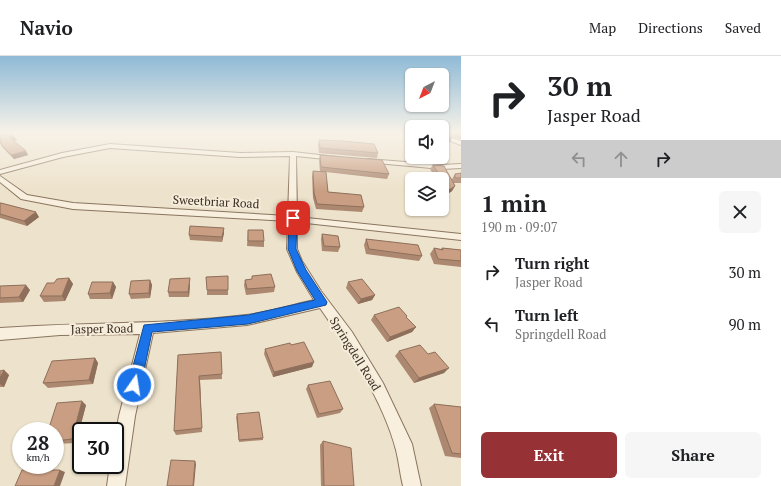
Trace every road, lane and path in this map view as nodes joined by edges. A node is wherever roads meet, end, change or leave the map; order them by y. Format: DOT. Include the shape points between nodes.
graph roads {
  1 [pos="78,152"];
  2 [pos="198,152"];
  3 [pos="293,154"];
  4 [pos="343,159"];
  5 [pos="361,160"];
  6 [pos="461,166"];
  7 [pos="0,172"];
  8 [pos="0,178"];
  9 [pos="293,218"];
  10 [pos="461,237"];
  11 [pos="322,302"];
  12 [pos="148,328"];
  13 [pos="0,334"];
  14 [pos="116,486"];
  15 [pos="412,486"];
  1 -- 7 [label="street"];
  2 -- 3 [label="street" via="241,155"];
  3 -- 4 [label="street"];
  3 -- 9 [label="street, Springdell Road"];
  5 -- 6 [label="street" via="442,167"];
  8 -- 9 [label="street, Sweetbriar Road" via="24,197 73,206"];
  9 -- 10 [label="street, Sweetbriar Road"];
  9 -- 11 [label="street, Springdell Road" via="292,249 302,271"];
  11 -- 12 [label="street, Jasper Road" via="248,320"];
  11 -- 15 [label="street, Springdell Road" via="370,374 403,446"];
  12 -- 13 [label="street, Jasper Road" via="60,329"];
  12 -- 14 [label="street" via="127,416"];
}
